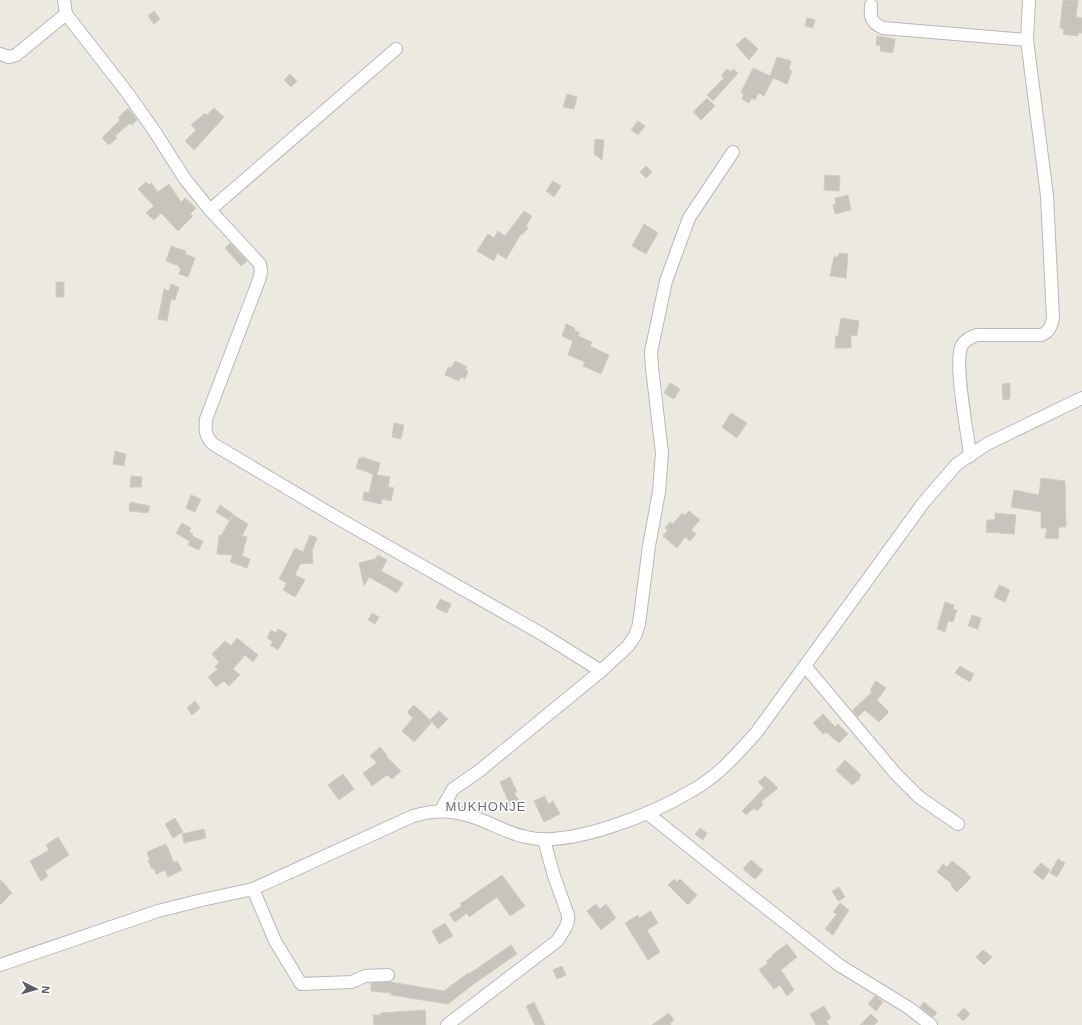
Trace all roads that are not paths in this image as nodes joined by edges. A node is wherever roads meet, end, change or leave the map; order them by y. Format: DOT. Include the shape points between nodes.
graph roads {
  1 [pos="64,0"];
  2 [pos="1030,0"];
  3 [pos="871,5"];
  4 [pos="66,14"];
  5 [pos="1026,40"];
  6 [pos="396,49"];
  7 [pos="0,54"];
  8 [pos="733,152"];
  9 [pos="210,210"];
  10 [pos="1082,398"];
  11 [pos="970,456"];
  12 [pos="805,666"];
  13 [pos="601,671"];
  14 [pos="441,810"];
  15 [pos="647,813"];
  16 [pos="958,824"];
  17 [pos="544,840"];
  18 [pos="253,889"];
  19 [pos="0,965"];
  20 [pos="388,975"];
  21 [pos="448,1025"];
  22 [pos="931,1025"];
  1 -- 4 [label="street"];
  2 -- 5 [label="street"];
  3 -- 5 [label="street" via="872,21 883,28"];
  4 -- 7 [label="street" via="16,55 9,57"];
  4 -- 9 [label="street" via="126,91 185,179"];
  5 -- 11 [label="street" via="1047,196 1053,318 1048,332 1040,335 978,335 969,338 962,345 959,360 960,384"];
  6 -- 9 [label="street"];
  8 -- 13 [label="street" via="688,218 666,281 651,352 662,453 659,492 639,624 628,646"];
  9 -- 13 [label="street" via="256,258 261,272 206,419 205,429 213,444 542,634"];
  10 -- 11 [label="street" via="987,444"];
  11 -- 12 [label="street" via="957,464 924,502"];
  12 -- 15 [label="street" via="756,733 727,765 694,790"];
  12 -- 16 [label="street" via="894,773 919,797"];
  13 -- 14 [label="street" via="479,771 453,789"];
  14 -- 17 [label="street" via="483,820 527,838"];
  14 -- 18 [label="street" via="413,816"];
  15 -- 17 [label="street" via="581,835"];
  15 -- 22 [label="street" via="839,965 909,1008"];
  17 -- 21 [label="street" via="568,914 569,920 564,930 557,941"];
  18 -- 19 [label="street" via="158,911"];
  18 -- 20 [label="street" via="275,940 301,984 352,982 365,976"];
}
